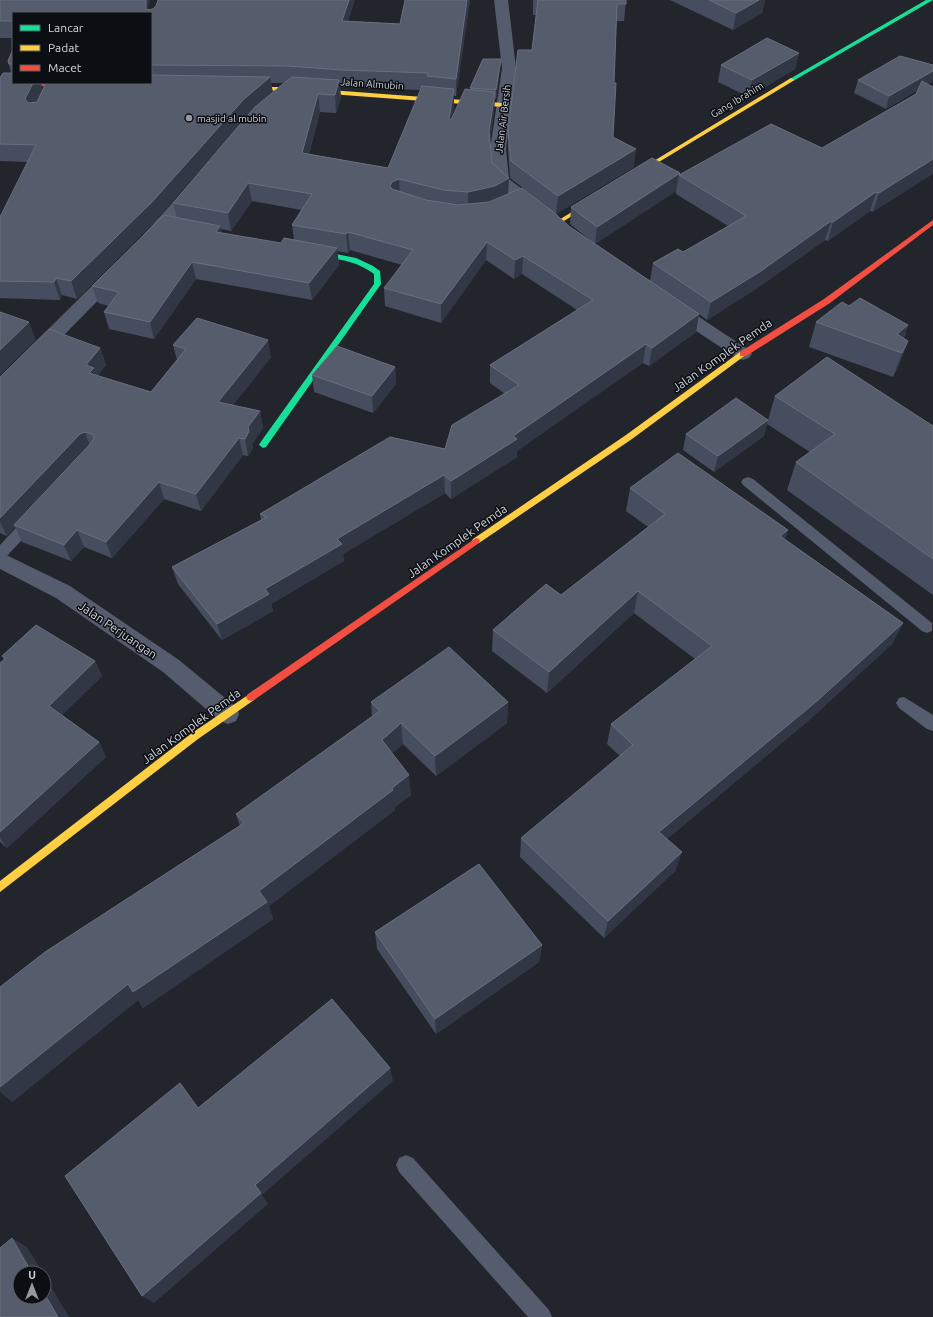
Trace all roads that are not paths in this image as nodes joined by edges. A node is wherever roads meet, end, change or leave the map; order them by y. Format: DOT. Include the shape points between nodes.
graph roads {
  1 [pos="501,0"];
  2 [pos="930,0"];
  3 [pos="52,84"];
  4 [pos="0,85"];
  5 [pos="86,86"];
  6 [pos="231,88"];
  7 [pos="290,89"];
  8 [pos="46,97"];
  9 [pos="274,103"];
  10 [pos="503,105"];
  11 [pos="206,175"];
  12 [pos="623,182"];
  13 [pos="603,194"];
  14 [pos="933,222"];
  15 [pos="557,223"];
  16 [pos="571,236"];
  17 [pos="301,250"];
  18 [pos="657,297"];
  19 [pos="743,354"];
  20 [pos="0,388"];
  21 [pos="263,445"];
  22 [pos="748,482"];
  23 [pos="43,507"];
  24 [pos="0,554"];
  25 [pos="0,560"];
  26 [pos="927,627"];
  27 [pos="904,703"];
  28 [pos="228,714"];
  29 [pos="933,724"];
  30 [pos="0,888"];
  31 [pos="406,1165"];
  32 [pos="542,1317"];
  1 -- 10 [label="street, Jalan Air Bersih" via="509,68"];
  2 -- 12 [label="street, Gang Ibrahim" via="802,73"];
  3 -- 4 [label="street"];
  3 -- 5 [label="street"];
  3 -- 8 [label="lane"];
  6 -- 7 [label="street, Jalan Almubin"];
  7 -- 9 [label="street"];
  7 -- 10 [label="street, Jalan Almubin"];
  10 -- 15 [label="street, Jalan Air Bersih" via="498,150 501,181 516,201"];
  11 -- 20 [label="street" via="167,225 135,253"];
  13 -- 15 [label="street"];
  14 -- 19 [label="street, Jalan Komplek Pemda" via="827,301"];
  15 -- 16 [label="street, Jalan Air Bersih"];
  17 -- 21 [label="street" via="372,266 378,273 377,284 371,296"];
  18 -- 19 [label="street"];
  19 -- 28 [label="street, Jalan Komplek Pemda" via="629,437"];
  22 -- 26 [label="lane"];
  23 -- 24 [label="lane"];
  25 -- 28 [label="street, Jalan Perjuangan" via="63,592 171,666"];
  27 -- 29 [label="lane"];
  28 -- 30 [label="street, Jalan Komplek Pemda" via="189,740"];
  31 -- 32 [label="lane"];
}
